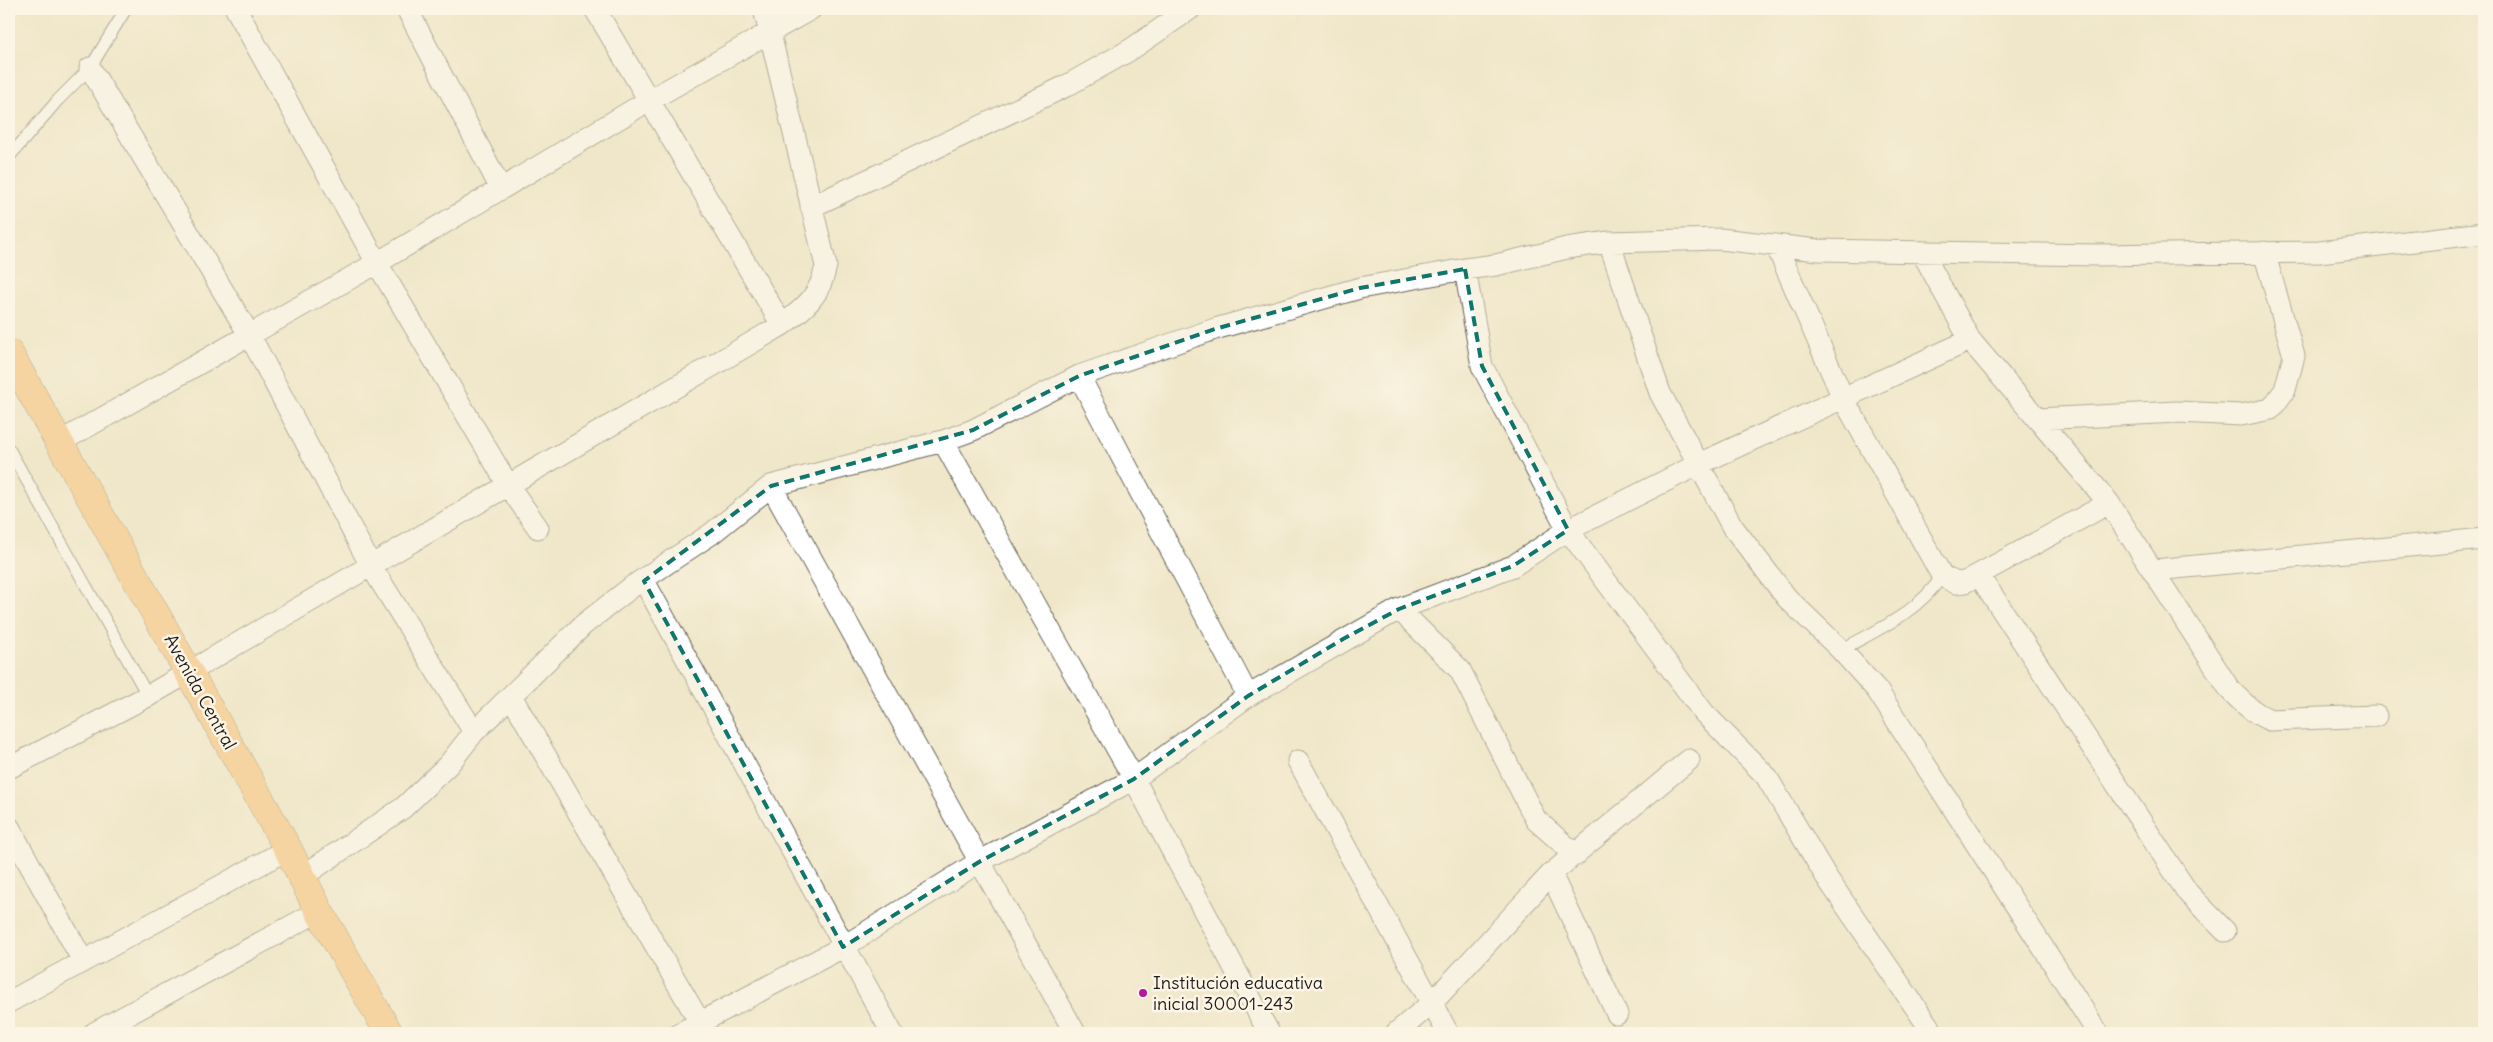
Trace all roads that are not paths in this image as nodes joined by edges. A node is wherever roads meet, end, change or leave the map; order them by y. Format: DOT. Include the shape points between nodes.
graph roads {
  1 [pos="126,9"];
  2 [pos="236,9"];
  3 [pos="407,9"];
  4 [pos="595,9"];
  5 [pos="764,9"];
  6 [pos="811,9"];
  7 [pos="1190,9"];
  8 [pos="770,34"];
  9 [pos="90,68"];
  10 [pos="648,101"];
  11 [pos="9,157"];
  12 [pos="502,189"];
  13 [pos="811,207"];
  14 [pos="2484,233"];
  15 [pos="1609,242"];
  16 [pos="1776,245"];
  17 [pos="1922,252"];
  18 [pos="2264,252"];
  19 [pos="378,264"];
  20 [pos="1465,269"];
  21 [pos="782,325"];
  22 [pos="250,336"];
  23 [pos="1970,340"];
  24 [pos="9,353"];
  25 [pos="1079,376"];
  26 [pos="1843,398"];
  27 [pos="2038,419"];
  28 [pos="943,441"];
  29 [pos="60,442"];
  30 [pos="9,449"];
  31 [pos="1699,464"];
  32 [pos="508,485"];
  33 [pos="771,486"];
  34 [pos="2109,503"];
  35 [pos="538,528"];
  36 [pos="1568,530"];
  37 [pos="2484,539"];
  38 [pos="371,566"];
  39 [pos="2154,570"];
  40 [pos="1979,574"];
  41 [pos="1942,576"];
  42 [pos="644,580"];
  43 [pos="1399,608"];
  44 [pos="1841,650"];
  45 [pos="189,672"];
  46 [pos="148,696"];
  47 [pos="511,696"];
  48 [pos="1248,696"];
  49 [pos="2376,716"];
  50 [pos="474,732"];
  51 [pos="1689,760"];
  52 [pos="1298,761"];
  53 [pos="9,768"];
  54 [pos="1134,779"];
  55 [pos="9,827"];
  56 [pos="288,849"];
  57 [pos="1576,855"];
  58 [pos="979,862"];
  59 [pos="1551,874"];
  60 [pos="303,876"];
  61 [pos="318,910"];
  62 [pos="2225,931"];
  63 [pos="843,948"];
  64 [pos="83,961"];
  65 [pos="9,1002"];
  66 [pos="1432,1003"];
  67 [pos="1617,1014"];
  68 [pos="703,1027"];
  69 [pos="105,1031"];
  70 [pos="389,1033"];
  71 [pos="680,1033"];
  72 [pos="892,1033"];
  73 [pos="1075,1033"];
  74 [pos="1270,1033"];
  75 [pos="1396,1033"];
  76 [pos="1448,1033"];
  77 [pos="1933,1033"];
  78 [pos="2098,1033"];
  1 -- 9 [label="lane"];
  2 -- 19 [label="street"];
  3 -- 12 [label="street"];
  4 -- 10 [label="street"];
  5 -- 8 [label="street"];
  6 -- 8 [label="street"];
  7 -- 13 [label="street" via="1130,50 1066,86"];
  8 -- 10 [label="street"];
  8 -- 13 [label="street"];
  9 -- 11 [label="lane"];
  9 -- 22 [label="street"];
  10 -- 12 [label="street"];
  10 -- 21 [label="street"];
  12 -- 19 [label="street"];
  13 -- 21 [label="street" via="826,266 823,282 803,309"];
  14 -- 18 [label="street" via="2319,252"];
  15 -- 16 [label="street" via="1720,239"];
  15 -- 20 [label="street"];
  15 -- 31 [label="street" via="1660,393"];
  16 -- 17 [label="street" via="1818,250"];
  16 -- 26 [label="street"];
  17 -- 18 [label="street" via="2097,255"];
  17 -- 23 [label="street"];
  18 -- 27 [label="street" via="2294,356 2285,390 2271,409 2241,415 2177,412"];
  19 -- 22 [label="street"];
  19 -- 32 [label="street"];
  20 -- 25 [label="street" via="1360,288 1215,329"];
  20 -- 36 [label="street" via="1482,366"];
  21 -- 32 [label="street"];
  22 -- 29 [label="street"];
  22 -- 38 [label="street"];
  23 -- 26 [label="street"];
  23 -- 27 [label="street"];
  24 -- 29 [label="highway, Avenida Central"];
  25 -- 28 [label="street" via="973,430"];
  25 -- 48 [label="street"];
  26 -- 31 [label="street"];
  26 -- 41 [label="street"];
  27 -- 34 [label="street"];
  28 -- 33 [label="street"];
  28 -- 54 [label="street"];
  29 -- 45 [label="highway, Avenida Central"];
  30 -- 46 [label="lane"];
  31 -- 36 [label="street"];
  31 -- 44 [label="street" via="1732,526 1787,598"];
  32 -- 35 [label="street"];
  32 -- 38 [label="street"];
  33 -- 42 [label="street" via="711,534"];
  33 -- 58 [label="street"];
  34 -- 39 [label="street"];
  34 -- 40 [label="street"];
  36 -- 43 [label="street" via="1513,566"];
  36 -- 77 [label="street" via="1704,713 1766,776 1828,878"];
  37 -- 39 [label="street"];
  38 -- 45 [label="street"];
  38 -- 50 [label="street"];
  39 -- 49 [label="street" via="2230,690 2254,713 2270,720"];
  40 -- 41 [label="street" via="1965,582"];
  40 -- 62 [label="street" via="2188,893"];
  41 -- 44 [label="lane" via="1931,592 1898,619"];
  42 -- 47 [label="street" via="583,626"];
  42 -- 63 [label="street"];
  43 -- 48 [label="street"];
  43 -- 57 [label="street" via="1460,670 1536,820"];
  44 -- 78 [label="street" via="1877,690"];
  45 -- 46 [label="street"];
  45 -- 56 [label="highway, Avenida Central"];
  46 -- 53 [label="street"];
  47 -- 50 [label="street"];
  47 -- 68 [label="street"];
  48 -- 54 [label="street"];
  50 -- 60 [label="street" via="449,764 403,808"];
  51 -- 57 [label="street"];
  52 -- 66 [label="street"];
  54 -- 58 [label="street"];
  54 -- 74 [label="street"];
  55 -- 64 [label="street"];
  56 -- 60 [label="highway, Avenida Central"];
  56 -- 64 [label="street"];
  57 -- 59 [label="street"];
  58 -- 63 [label="street"];
  58 -- 73 [label="street"];
  59 -- 66 [label="street"];
  59 -- 67 [label="street"];
  60 -- 61 [label="highway, Avenida Central"];
  61 -- 69 [label="street"];
  61 -- 70 [label="highway, Avenida Central"];
  63 -- 68 [label="street"];
  63 -- 72 [label="street"];
  64 -- 65 [label="street"];
  66 -- 75 [label="street"];
  66 -- 76 [label="street"];
  68 -- 71 [label="street"];
}
